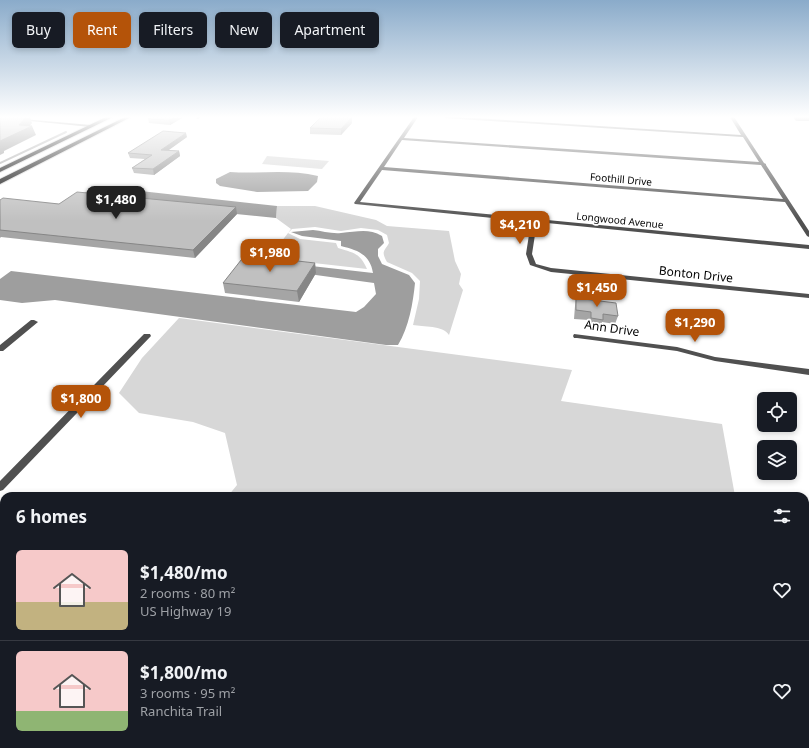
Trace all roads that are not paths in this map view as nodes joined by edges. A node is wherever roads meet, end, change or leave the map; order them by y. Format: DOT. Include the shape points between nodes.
graph roads {
  1 [pos="35,152"];
  2 [pos="53,152"];
  3 [pos="59,152"];
  4 [pos="392,152"];
  5 [pos="588,152"];
  6 [pos="756,152"];
  7 [pos="16,162"];
  8 [pos="37,163"];
  9 [pos="764,164"];
  10 [pos="381,168"];
  11 [pos="0,170"];
  12 [pos="0,175"];
  13 [pos="0,182"];
  14 [pos="788,201"];
  15 [pos="534,221"];
  16 [pos="809,235"];
  17 [pos="809,248"];
  18 [pos="809,296"];
  19 [pos="34,322"];
  20 [pos="147,336"];
  21 [pos="577,336"];
  22 [pos="0,349"];
  23 [pos="809,372"];
  24 [pos="0,487"];
  1 -- 7 [label="highway"];
  2 -- 8 [label="highway"];
  3 -- 8 [label="highway"];
  4 -- 10 [label="street"];
  5 -- 9 [label="street"];
  6 -- 9 [label="street"];
  7 -- 11 [label="highway"];
  7 -- 12 [label="highway" via="14,168"];
  8 -- 13 [label="highway"];
  9 -- 14 [label="street"];
  10 -- 14 [label="street, Foothill Drive"];
  10 -- 15 [label="street, Longwood Avenue" via="357,203"];
  14 -- 16 [label="street"];
  15 -- 17 [label="street, Longwood Avenue"];
  15 -- 18 [label="street, Bonton Drive" via="528,254 533,266 551,270"];
  19 -- 22 [label="street"];
  20 -- 24 [label="street"];
  21 -- 23 [label="street, Ann Drive" via="677,349 715,359"];
}
